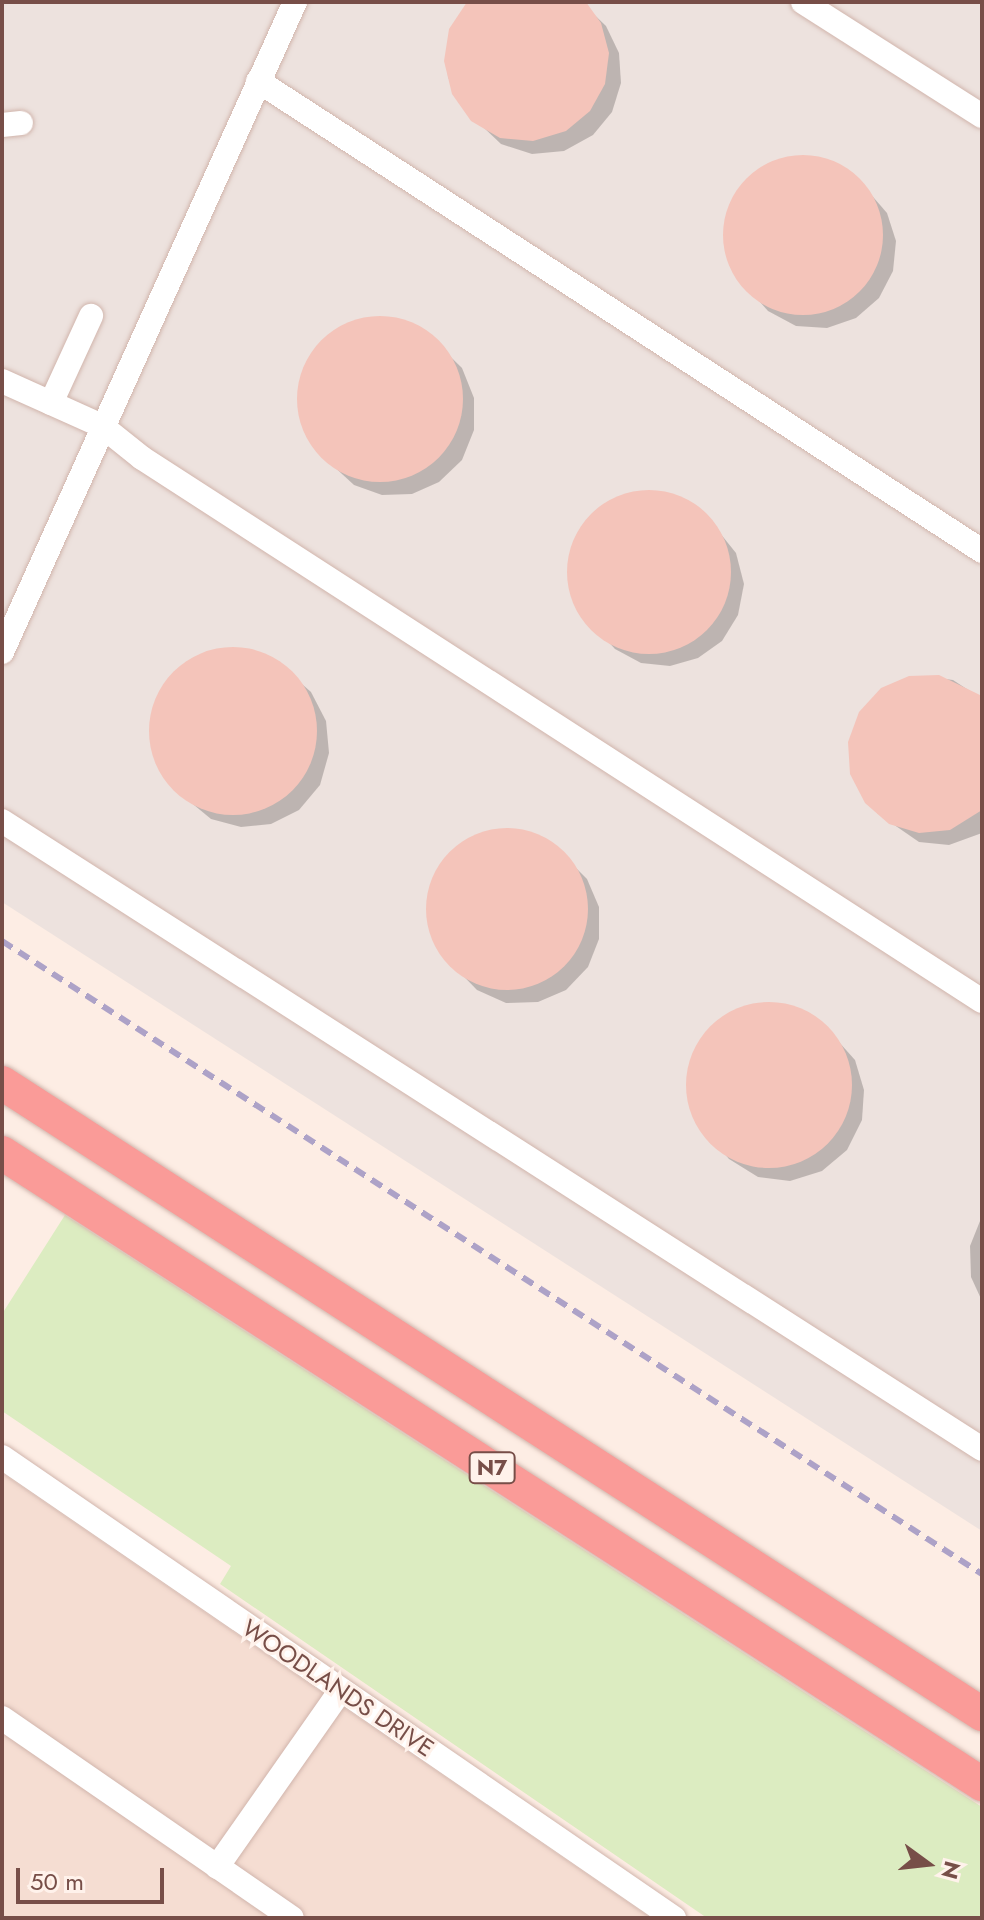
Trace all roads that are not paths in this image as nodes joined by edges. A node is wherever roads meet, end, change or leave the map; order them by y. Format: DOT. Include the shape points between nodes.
graph roads {
  1 [pos="295,2"];
  2 [pos="803,2"];
  3 [pos="258,81"];
  4 [pos="982,116"];
  5 [pos="91,316"];
  6 [pos="2,381"];
  7 [pos="51,403"];
  8 [pos="102,426"];
  9 [pos="982,551"];
  10 [pos="2,652"];
  11 [pos="2,821"];
  12 [pos="982,1001"];
  13 [pos="2,1083"];
  14 [pos="2,1153"];
  15 [pos="982,1449"];
  16 [pos="2,1457"];
  17 [pos="341,1690"];
  18 [pos="982,1714"];
  19 [pos="2,1718"];
  20 [pos="982,1784"];
  21 [pos="217,1867"];
  22 [pos="292,1918"];
  23 [pos="674,1918"];
  1 -- 3 [label="street"];
  2 -- 4 [label="street"];
  3 -- 8 [label="street"];
  3 -- 9 [label="street"];
  5 -- 7 [label="street"];
  6 -- 7 [label="street"];
  7 -- 8 [label="street"];
  8 -- 10 [label="street"];
  8 -- 12 [label="street" via="142,458"];
  11 -- 15 [label="street"];
  13 -- 18 [label="highway, N7"];
  14 -- 20 [label="highway, N7"];
  16 -- 17 [label="street, WOODLANDS DRIVE"];
  17 -- 21 [label="street"];
  17 -- 23 [label="street, WOODLANDS DRIVE"];
  19 -- 21 [label="street"];
  21 -- 22 [label="street"];
}
